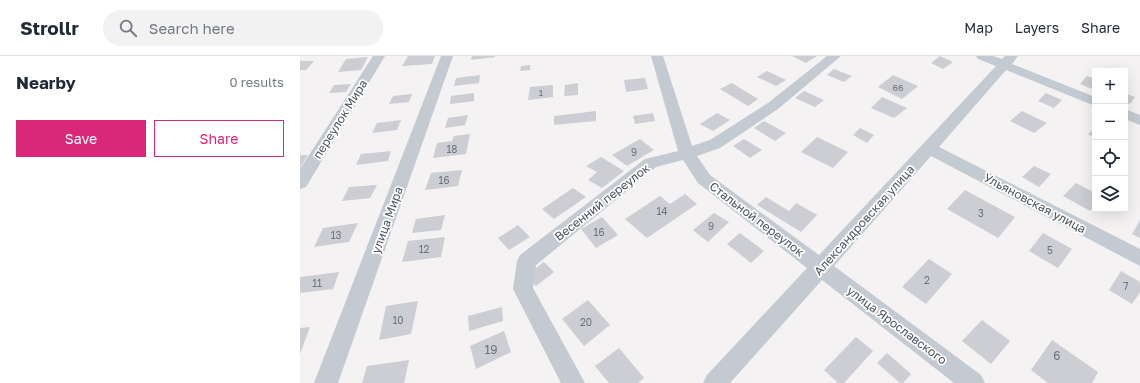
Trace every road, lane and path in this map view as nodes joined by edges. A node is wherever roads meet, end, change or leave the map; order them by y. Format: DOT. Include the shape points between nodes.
graph roads {
  1 [pos="379,56"];
  2 [pos="447,56"];
  3 [pos="657,56"];
  4 [pos="835,56"];
  5 [pos="982,56"];
  6 [pos="1008,60"];
  7 [pos="1092,101"];
  8 [pos="1128,115"];
  9 [pos="1140,120"];
  10 [pos="929,148"];
  11 [pos="687,154"];
  12 [pos="300,183"];
  13 [pos="1140,258"];
  14 [pos="821,267"];
  15 [pos="326,383"];
  16 [pos="573,383"];
  17 [pos="715,383"];
  18 [pos="973,383"];
  1 -- 12 [label="street, переулок Мира"];
  2 -- 15 [label="street, улица Мира"];
  3 -- 11 [label="street, Стальной переулок"];
  4 -- 11 [label="street, Весенний переулок" via="773,106 715,144"];
  5 -- 6 [label="street"];
  6 -- 7 [label="street"];
  6 -- 10 [label="street, Александровская улица"];
  8 -- 9 [label="street"];
  10 -- 13 [label="street, Ульяновская улица"];
  10 -- 14 [label="street, Александровская улица"];
  11 -- 14 [label="street, Стальной переулок" via="704,179"];
  11 -- 16 [label="street, Весенний переулок" via="651,163 527,261 523,289"];
  14 -- 17 [label="street, Александровская улица"];
  14 -- 18 [label="street, улица Ярославского"];
}
